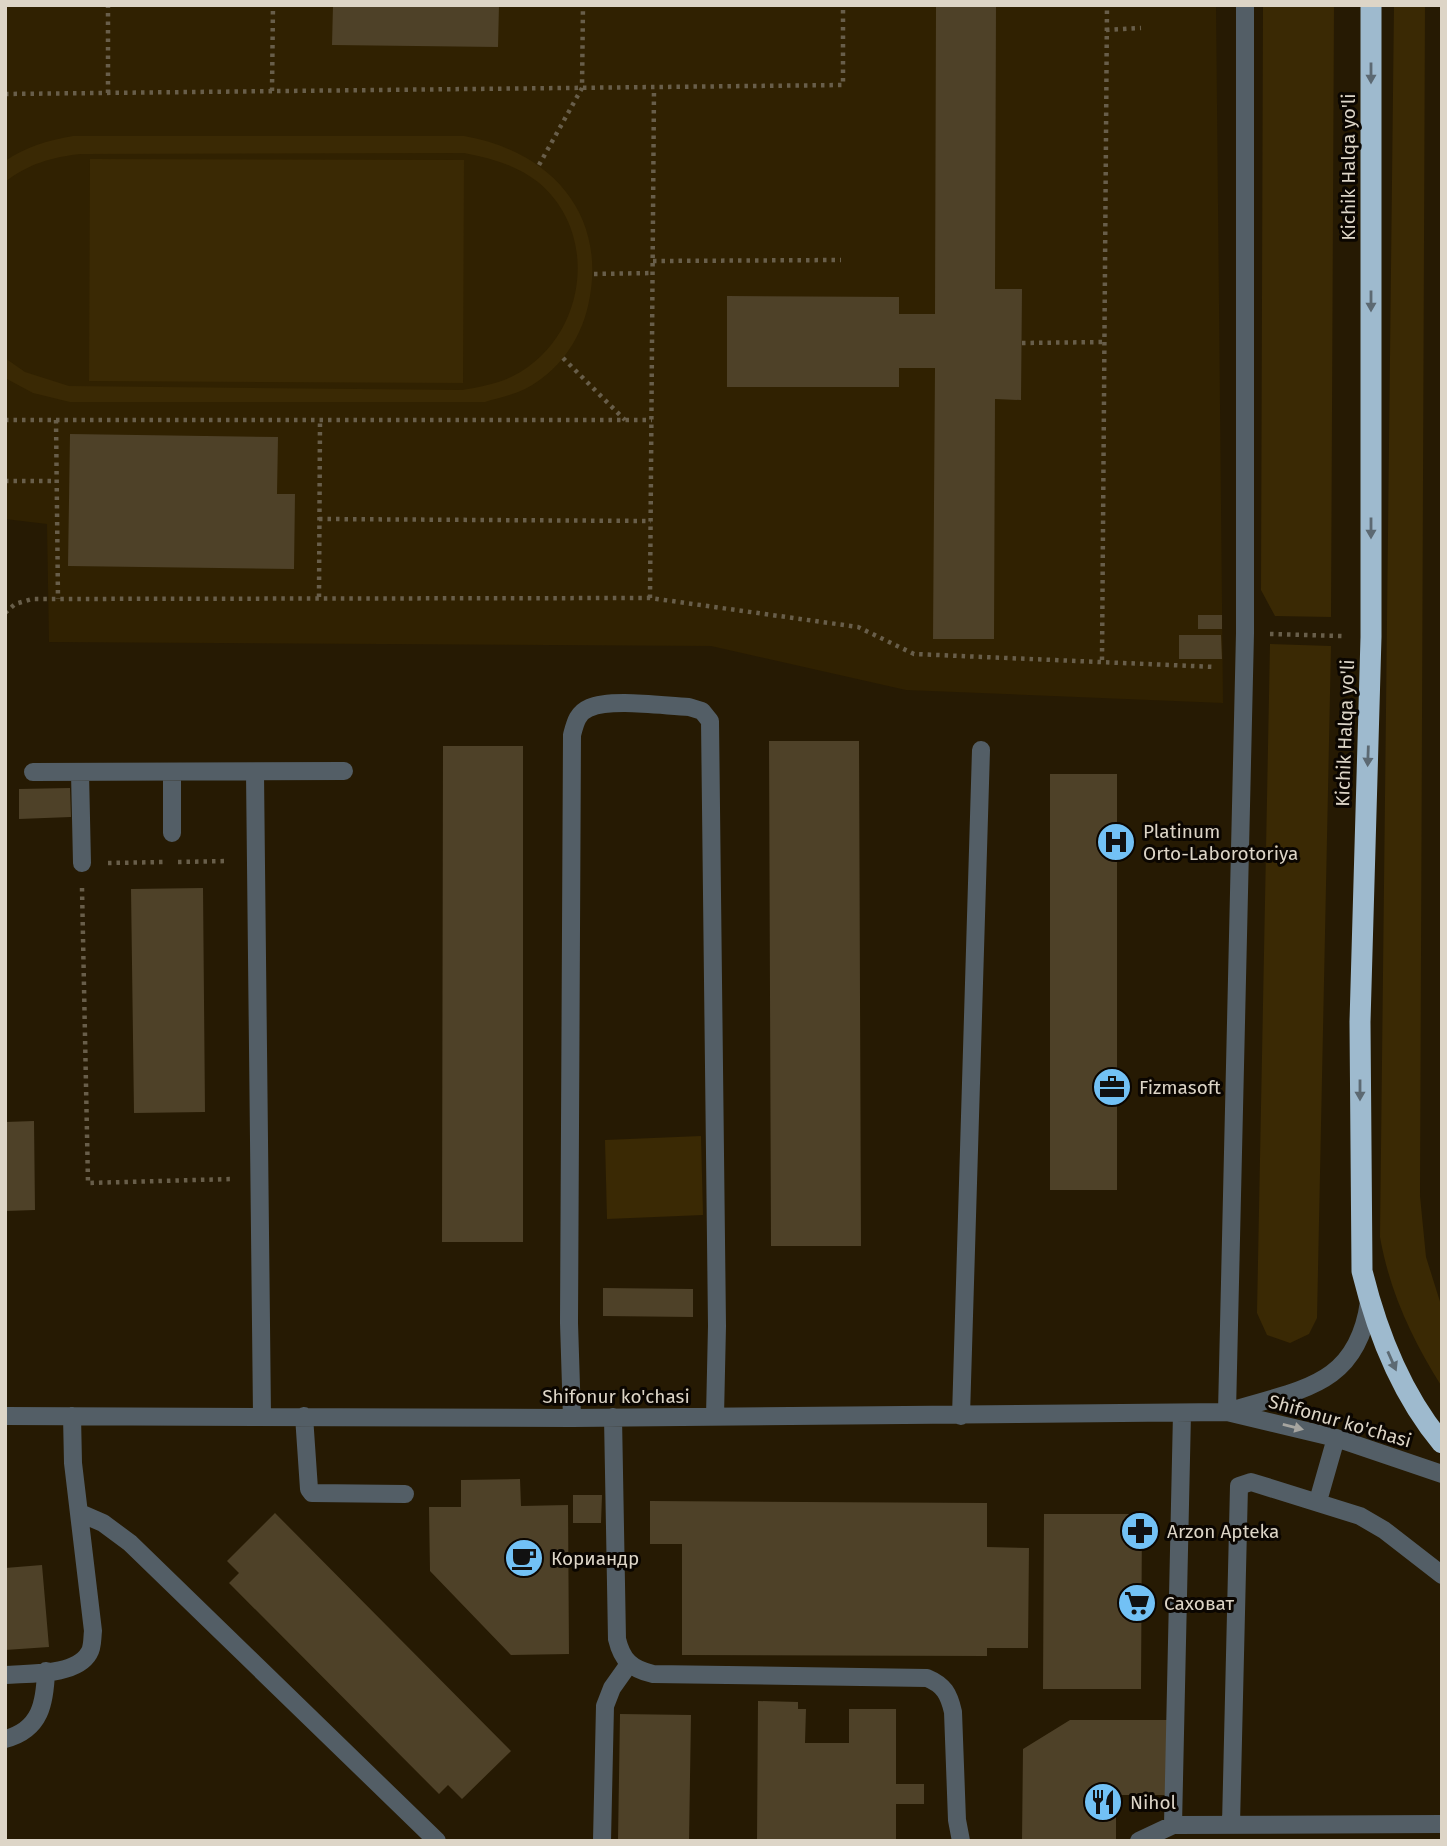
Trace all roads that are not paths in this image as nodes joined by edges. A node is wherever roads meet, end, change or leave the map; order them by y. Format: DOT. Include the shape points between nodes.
graph roads {
  1 [pos="1245,5"];
  2 [pos="1371,5"];
  3 [pos="981,750"];
  4 [pos="344,771"];
  5 [pos="33,772"];
  6 [pos="80,772"];
  7 [pos="172,773"];
  8 [pos="254,773"];
  9 [pos="172,833"];
  10 [pos="82,863"];
  11 [pos="1369,1303"];
  12 [pos="1227,1412"];
  13 [pos="1182,1413"];
  14 [pos="5,1416"];
  15 [pos="72,1416"];
  16 [pos="262,1416"];
  17 [pos="304,1416"];
  18 [pos="715,1416"];
  19 [pos="961,1416"];
  20 [pos="613,1417"];
  21 [pos="572,1418"];
  22 [pos="1336,1438"];
  23 [pos="1442,1443"];
  24 [pos="1442,1474"];
  25 [pos="405,1494"];
  26 [pos="1318,1501"];
  27 [pos="80,1513"];
  28 [pos="1442,1575"];
  29 [pos="629,1664"];
  30 [pos="46,1671"];
  31 [pos="5,1675"];
  32 [pos="5,1739"];
  33 [pos="1231,1824"];
  34 [pos="1442,1824"];
  35 [pos="1173,1825"];
  36 [pos="437,1841"];
  37 [pos="602,1841"];
  38 [pos="961,1841"];
  39 [pos="1139,1841"];
  1 -- 12 [label="street" via="1245,633"];
  2 -- 11 [label="highway, Kichik Halqa yo'li, one-way" via="1371,637 1360,1022 1362,1271"];
  3 -- 19 [label="street"];
  4 -- 8 [label="street"];
  5 -- 6 [label="street"];
  6 -- 7 [label="street"];
  6 -- 10 [label="street"];
  7 -- 8 [label="street"];
  7 -- 9 [label="street"];
  8 -- 16 [label="street"];
  11 -- 12 [label="street, Shifonur ko'chasi" via="1366,1328 1340,1371 1309,1386"];
  11 -- 23 [label="highway, Kichik Halqa yo'li, one-way" via="1409,1396"];
  12 -- 13 [label="street, Shifonur ko'chasi"];
  12 -- 22 [label="street, Shifonur ko'chasi, one-way"];
  13 -- 19 [label="street, Shifonur ko'chasi"];
  13 -- 35 [label="street"];
  14 -- 15 [label="street, Shifonur ko'chasi"];
  15 -- 16 [label="street, Shifonur ko'chasi"];
  15 -- 27 [label="street"];
  16 -- 17 [label="street, Shifonur ko'chasi"];
  17 -- 21 [label="street, Shifonur ko'chasi"];
  17 -- 25 [label="street" via="312,1493"];
  18 -- 19 [label="street, Shifonur ko'chasi"];
  18 -- 20 [label="street, Shifonur ko'chasi"];
  18 -- 21 [label="street" via="710,721 702,711 689,707 602,705 587,708 576,718 572,735"];
  20 -- 21 [label="street, Shifonur ko'chasi"];
  20 -- 29 [label="street" via="617,1639"];
  22 -- 24 [label="street, Shifonur ko'chasi"];
  22 -- 26 [label="street"];
  26 -- 28 [label="street" via="1384,1530"];
  26 -- 33 [label="street" via="1251,1482 1239,1486"];
  27 -- 30 [label="street" via="93,1631 90,1651 80,1663"];
  27 -- 36 [label="street" via="130,1543"];
  29 -- 37 [label="street" via="605,1706"];
  29 -- 38 [label="street" via="653,1674 927,1678 940,1683 953,1712"];
  30 -- 31 [label="street"];
  30 -- 32 [label="street" via="45,1700 38,1718 27,1730"];
  33 -- 34 [label="street"];
  33 -- 35 [label="street"];
  35 -- 39 [label="street"];
}
